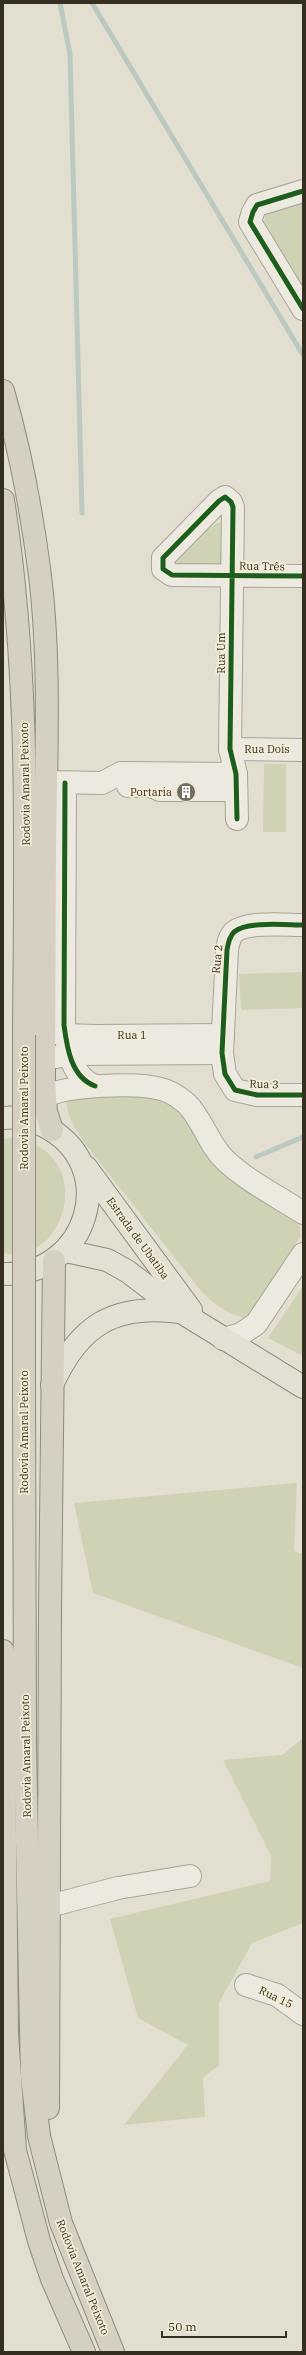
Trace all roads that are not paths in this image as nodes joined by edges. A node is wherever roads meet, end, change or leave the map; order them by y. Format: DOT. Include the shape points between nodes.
graph roads {
  1 [pos="303,191"];
  2 [pos="303,309"];
  3 [pos="3,391"];
  4 [pos="3,500"];
  5 [pos="172,575"];
  6 [pos="232,575"];
  7 [pos="303,576"];
  8 [pos="230,749"];
  9 [pos="303,750"];
  10 [pos="55,782"];
  11 [pos="236,782"];
  12 [pos="108,787"];
  13 [pos="237,819"];
  14 [pos="45,829"];
  15 [pos="64,852"];
  16 [pos="64,910"];
  17 [pos="303,925"];
  18 [pos="44,933"];
  19 [pos="44,1026"];
  20 [pos="223,1044"];
  21 [pos="67,1045"];
  22 [pos="44,1064"];
  23 [pos="95,1086"];
  24 [pos="303,1094"];
  25 [pos="44,1097"];
  26 [pos="3,1118"];
  27 [pos="52,1130"];
  28 [pos="75,1153"];
  29 [pos="303,1213"];
  30 [pos="303,1254"];
  31 [pos="60,1256"];
  32 [pos="3,1274"];
  33 [pos="181,1312"];
  34 [pos="201,1324"];
  35 [pos="223,1339"];
  36 [pos="52,1385"];
  37 [pos="303,1387"];
  38 [pos="3,1651"];
  39 [pos="190,1876"];
  40 [pos="49,1906"];
  41 [pos="246,1985"];
  42 [pos="303,2014"];
  43 [pos="3,2110"];
  44 [pos="15,2150"];
  45 [pos="53,2193"];
  46 [pos="84,2352"];
  47 [pos="113,2352"];
  1 -- 2 [label="street" via="257,205 250,222"];
  3 -- 10 [label="highway" via="17,438 40,569"];
  4 -- 45 [label="highway, Rodovia Amaral Peixoto, bridge" via="19,626 24,731 25,1746 29,2019 39,2136"];
  5 -- 6 [label="street, Rua Três"];
  5 -- 6 [label="street, Rua Um" via="163,569 163,558 225,497 232,502 233,507"];
  6 -- 7 [label="street, Rua Três"];
  6 -- 8 [label="street, Rua Um"];
  8 -- 9 [label="street, Rua Dois"];
  8 -- 11 [label="street, Rua Um"];
  10 -- 12 [label="street"];
  10 -- 14 [label="highway"];
  10 -- 15 [label="street"];
  11 -- 12 [label="street" via="160,790 148,786"];
  11 -- 12 [label="street" via="120,773"];
  11 -- 13 [label="street, Rua Um"];
  14 -- 15 [label="street"];
  14 -- 18 [label="highway"];
  15 -- 16 [label="street"];
  16 -- 18 [label="street"];
  16 -- 21 [label="street"];
  17 -- 20 [label="street, Rua 2" via="247,927 234,932 226,950"];
  18 -- 19 [label="highway"];
  19 -- 21 [label="street, Rua 1"];
  19 -- 22 [label="highway"];
  20 -- 21 [label="street, Rua 1"];
  20 -- 24 [label="street, Rua 3" via="225,1074 234,1090 257,1095"];
  21 -- 22 [label="street, Rua 1"];
  21 -- 23 [label="street" via="79,1075"];
  22 -- 25 [label="highway"];
  23 -- 25 [label="street" via="60,1090"];
  23 -- 29 [label="street" via="155,1088 174,1094 188,1105 214,1148 224,1159"];
  25 -- 27 [label="highway"];
  26 -- 27 [label="main road" via="23,1119"];
  27 -- 28 [label="main road"];
  28 -- 31 [label="main road" via="87,1181 87,1211 79,1232"];
  28 -- 34 [label="main road, Estrada de Ubatiba"];
  30 -- 35 [label="street" via="256,1324 241,1334"];
  31 -- 32 [label="main road" via="28,1272"];
  31 -- 33 [label="main road, Estrada de Ubatiba" via="107,1260 144,1282"];
  31 -- 36 [label="highway"];
  33 -- 34 [label="main road, Estrada de Ubatiba"];
  33 -- 36 [label="main road" via="144,1310 122,1315 88,1330 71,1349"];
  34 -- 35 [label="main road, Estrada de Ubatiba"];
  35 -- 37 [label="main road, Estrada de Ubatiba"];
  36 -- 40 [label="highway"];
  38 -- 44 [label="highway, Rodovia Amaral Peixoto" via="7,2019"];
  39 -- 40 [label="street" via="118,1888"];
  40 -- 45 [label="highway" via="48,2115"];
  41 -- 42 [label="street, Rua 15" via="277,1996"];
  43 -- 44 [label="highway"];
  44 -- 46 [label="highway, Rodovia Amaral Peixoto" via="39,2241"];
  45 -- 47 [label="highway, Rodovia Amaral Peixoto" via="72,2255"];
}
